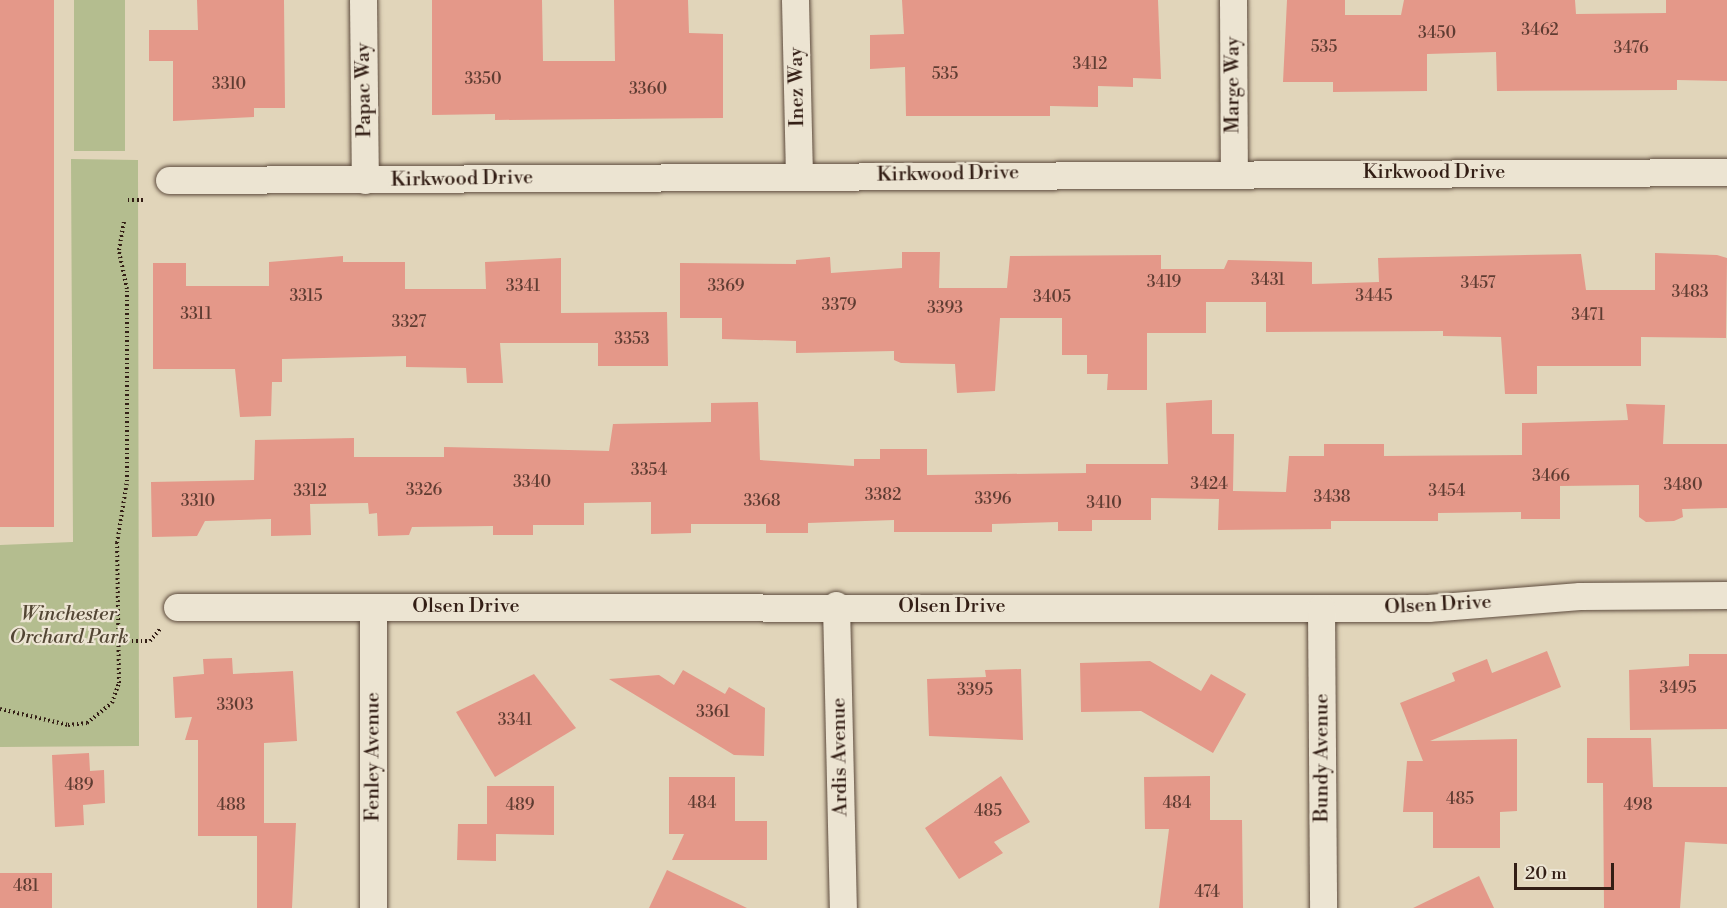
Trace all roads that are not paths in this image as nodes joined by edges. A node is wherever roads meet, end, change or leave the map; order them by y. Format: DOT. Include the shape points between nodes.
graph roads {
  1 [pos="363,0"];
  2 [pos="795,0"];
  3 [pos="1233,0"];
  4 [pos="1234,171"];
  5 [pos="1727,172"];
  6 [pos="799,175"];
  7 [pos="169,180"];
  8 [pos="365,180"];
  9 [pos="1727,595"];
  10 [pos="836,605"];
  11 [pos="177,607"];
  12 [pos="373,607"];
  13 [pos="1321,608"];
  14 [pos="373,908"];
  15 [pos="843,908"];
  16 [pos="1323,908"];
  1 -- 8 [label="street, Papac Way"];
  2 -- 6 [label="street, Inez Way"];
  3 -- 4 [label="street, Marge Way"];
  4 -- 5 [label="street, Kirkwood Drive"];
  4 -- 6 [label="street, Kirkwood Drive"];
  6 -- 8 [label="street, Kirkwood Drive"];
  7 -- 8 [label="street, Kirkwood Drive"];
  9 -- 13 [label="street, Olsen Drive"];
  10 -- 12 [label="street, Olsen Drive"];
  10 -- 13 [label="street, Olsen Drive"];
  10 -- 15 [label="street, Ardis Avenue"];
  11 -- 12 [label="street, Olsen Drive"];
  12 -- 14 [label="street, Fenley Avenue"];
  13 -- 16 [label="street, Bundy Avenue"];
}
